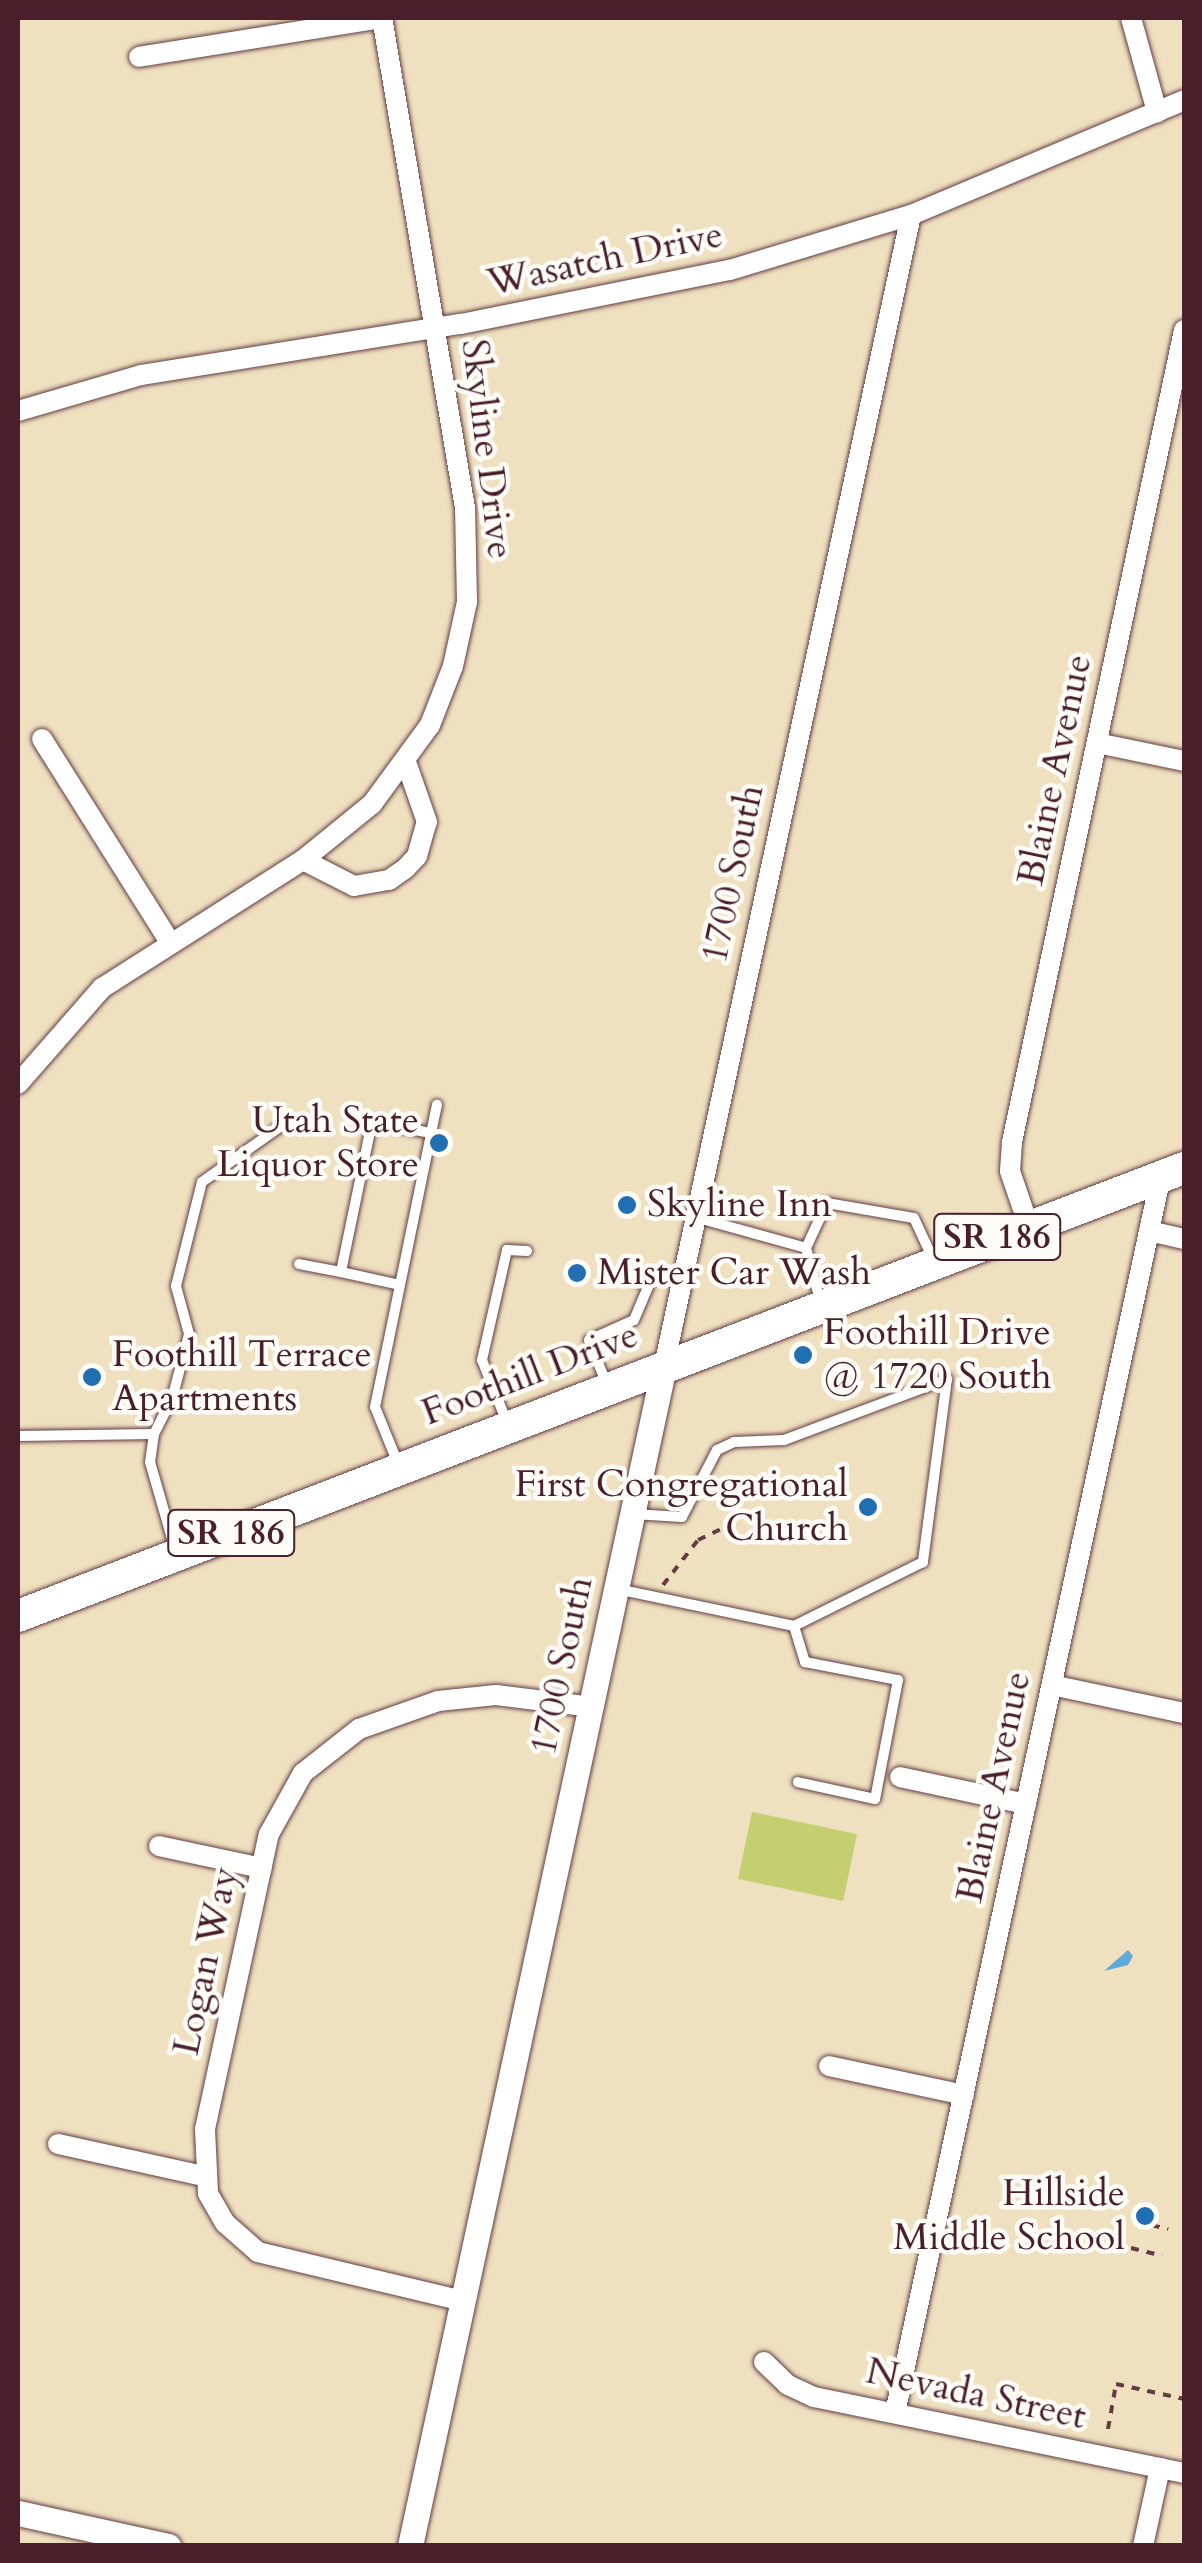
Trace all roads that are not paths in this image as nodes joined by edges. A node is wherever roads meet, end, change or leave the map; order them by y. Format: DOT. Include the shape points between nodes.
graph roads {
  1 [pos="382,18"];
  2 [pos="1131,18"];
  3 [pos="139,57"];
  4 [pos="1184,100"];
  5 [pos="1157,112"];
  6 [pos="912,215"];
  7 [pos="437,328"];
  8 [pos="1184,330"];
  9 [pos="1180,370"];
  10 [pos="18,411"];
  11 [pos="42,739"];
  12 [pos="1096,743"];
  13 [pos="406,762"];
  14 [pos="1184,762"];
  15 [pos="302,860"];
  16 [pos="169,941"];
  17 [pos="18,1084"];
  18 [pos="437,1105"];
  19 [pos="288,1121"];
  20 [pos="431,1134"];
  21 [pos="1173,1171"];
  22 [pos="698,1218"];
  23 [pos="1028,1224"];
  24 [pos="1149,1232"];
  25 [pos="1184,1239"];
  26 [pos="806,1248"];
  27 [pos="528,1251"];
  28 [pos="934,1262"];
  29 [pos="300,1264"];
  30 [pos="341,1272"];
  31 [pos="632,1280"];
  32 [pos="400,1285"];
  33 [pos="821,1304"];
  34 [pos="664,1366"];
  35 [pos="608,1388"];
  36 [pos="508,1426"];
  37 [pos="154,1434"];
  38 [pos="18,1436"];
  39 [pos="399,1467"];
  40 [pos="632,1514"];
  41 [pos="177,1554"];
  42 [pos="617,1590"];
  43 [pos="18,1616"];
  44 [pos="794,1626"];
  45 [pos="1052,1685"];
  46 [pos="592,1707"];
  47 [pos="1184,1713"];
  48 [pos="900,1776"];
  49 [pos="798,1782"];
  50 [pos="1026,1804"];
  51 [pos="159,1846"];
  52 [pos="262,1868"];
  53 [pos="829,2066"];
  54 [pos="964,2095"];
  55 [pos="58,2144"];
  56 [pos="204,2176"];
  57 [pos="463,2302"];
  58 [pos="764,2362"];
  59 [pos="895,2413"];
  60 [pos="1160,2468"];
  61 [pos="1184,2473"];
  62 [pos="18,2514"];
  63 [pos="168,2546"];
  64 [pos="410,2546"];
  65 [pos="1143,2546"];
  1 -- 3 [label="street"];
  1 -- 7 [label="street, Skyline Drive"];
  2 -- 5 [label="street"];
  4 -- 5 [label="street, Wasatch Drive"];
  5 -- 6 [label="street, Wasatch Drive"];
  6 -- 7 [label="street, Wasatch Drive" via="691,280"];
  6 -- 22 [label="street, 1700 South"];
  7 -- 10 [label="street, Wasatch Drive" via="141,375"];
  7 -- 13 [label="street, Skyline Drive" via="470,572 453,666"];
  8 -- 9 [label="street, Blaine Avenue"];
  9 -- 12 [label="street, Blaine Avenue"];
  11 -- 16 [label="street"];
  12 -- 14 [label="street"];
  12 -- 23 [label="street, Blaine Avenue" via="1012,1142 1010,1171"];
  13 -- 15 [label="street, Skyline Drive" via="372,804"];
  13 -- 15 [label="street" via="428,822 417,856 404,869 390,880 354,886"];
  15 -- 16 [label="street, Skyline Drive"];
  16 -- 17 [label="street, Skyline Drive" via="85,1002"];
  18 -- 20 [label="lane"];
  19 -- 37 [label="lane" via="202,1182 176,1286 188,1334 172,1399"];
  20 -- 30 [label="lane" via="372,1122"];
  20 -- 32 [label="lane"];
  21 -- 23 [label="main road, Foothill Drive / SR 186"];
  21 -- 24 [label="street, Blaine Avenue"];
  22 -- 26 [label="lane"];
  22 -- 34 [label="street, 1700 South"];
  23 -- 28 [label="main road, Foothill Drive / SR 186"];
  24 -- 25 [label="street"];
  24 -- 45 [label="street, Blaine Avenue"];
  26 -- 28 [label="lane" via="827,1203 914,1218"];
  26 -- 33 [label="lane"];
  27 -- 36 [label="lane" via="507,1250 482,1360"];
  28 -- 33 [label="main road, Foothill Drive / SR 186"];
  29 -- 30 [label="lane"];
  30 -- 32 [label="lane"];
  31 -- 35 [label="lane" via="649,1285 634,1320 589,1340"];
  32 -- 39 [label="lane" via="375,1406"];
  33 -- 34 [label="main road, Foothill Drive / SR 186"];
  34 -- 35 [label="main road, Foothill Drive / SR 186"];
  34 -- 40 [label="street, 1700 South"];
  35 -- 36 [label="main road, Foothill Drive / SR 186"];
  36 -- 39 [label="main road, Foothill Drive / SR 186"];
  37 -- 38 [label="lane"];
  37 -- 41 [label="lane" via="150,1462"];
  39 -- 41 [label="main road, Foothill Drive / SR 186"];
  40 -- 42 [label="street, 1700 South"];
  40 -- 44 [label="lane" via="682,1517 716,1450 734,1442 784,1440 947,1379 923,1562"];
  41 -- 43 [label="main road, Foothill Drive / SR 186"];
  42 -- 44 [label="lane"];
  42 -- 46 [label="street, 1700 South"];
  44 -- 49 [label="lane" via="805,1662 898,1680 875,1799"];
  45 -- 47 [label="street"];
  45 -- 50 [label="street, Blaine Avenue"];
  46 -- 52 [label="street, Logan Way" via="526,1696 466,1696 371,1723 302,1773 276,1814"];
  46 -- 57 [label="street, 1700 South"];
  48 -- 50 [label="street"];
  50 -- 54 [label="street, Blaine Avenue"];
  51 -- 52 [label="street"];
  52 -- 56 [label="street, Logan Way" via="205,2129"];
  53 -- 54 [label="street"];
  54 -- 59 [label="street, Blaine Avenue"];
  55 -- 56 [label="street"];
  56 -- 57 [label="street, Logan Way" via="225,2223 258,2252"];
  57 -- 64 [label="street, 1700 South"];
  58 -- 59 [label="street, Nevada Street" via="800,2392"];
  59 -- 60 [label="street, Nevada Street"];
  60 -- 61 [label="street, Nevada Street"];
  60 -- 65 [label="street"];
  62 -- 63 [label="street"];
}
